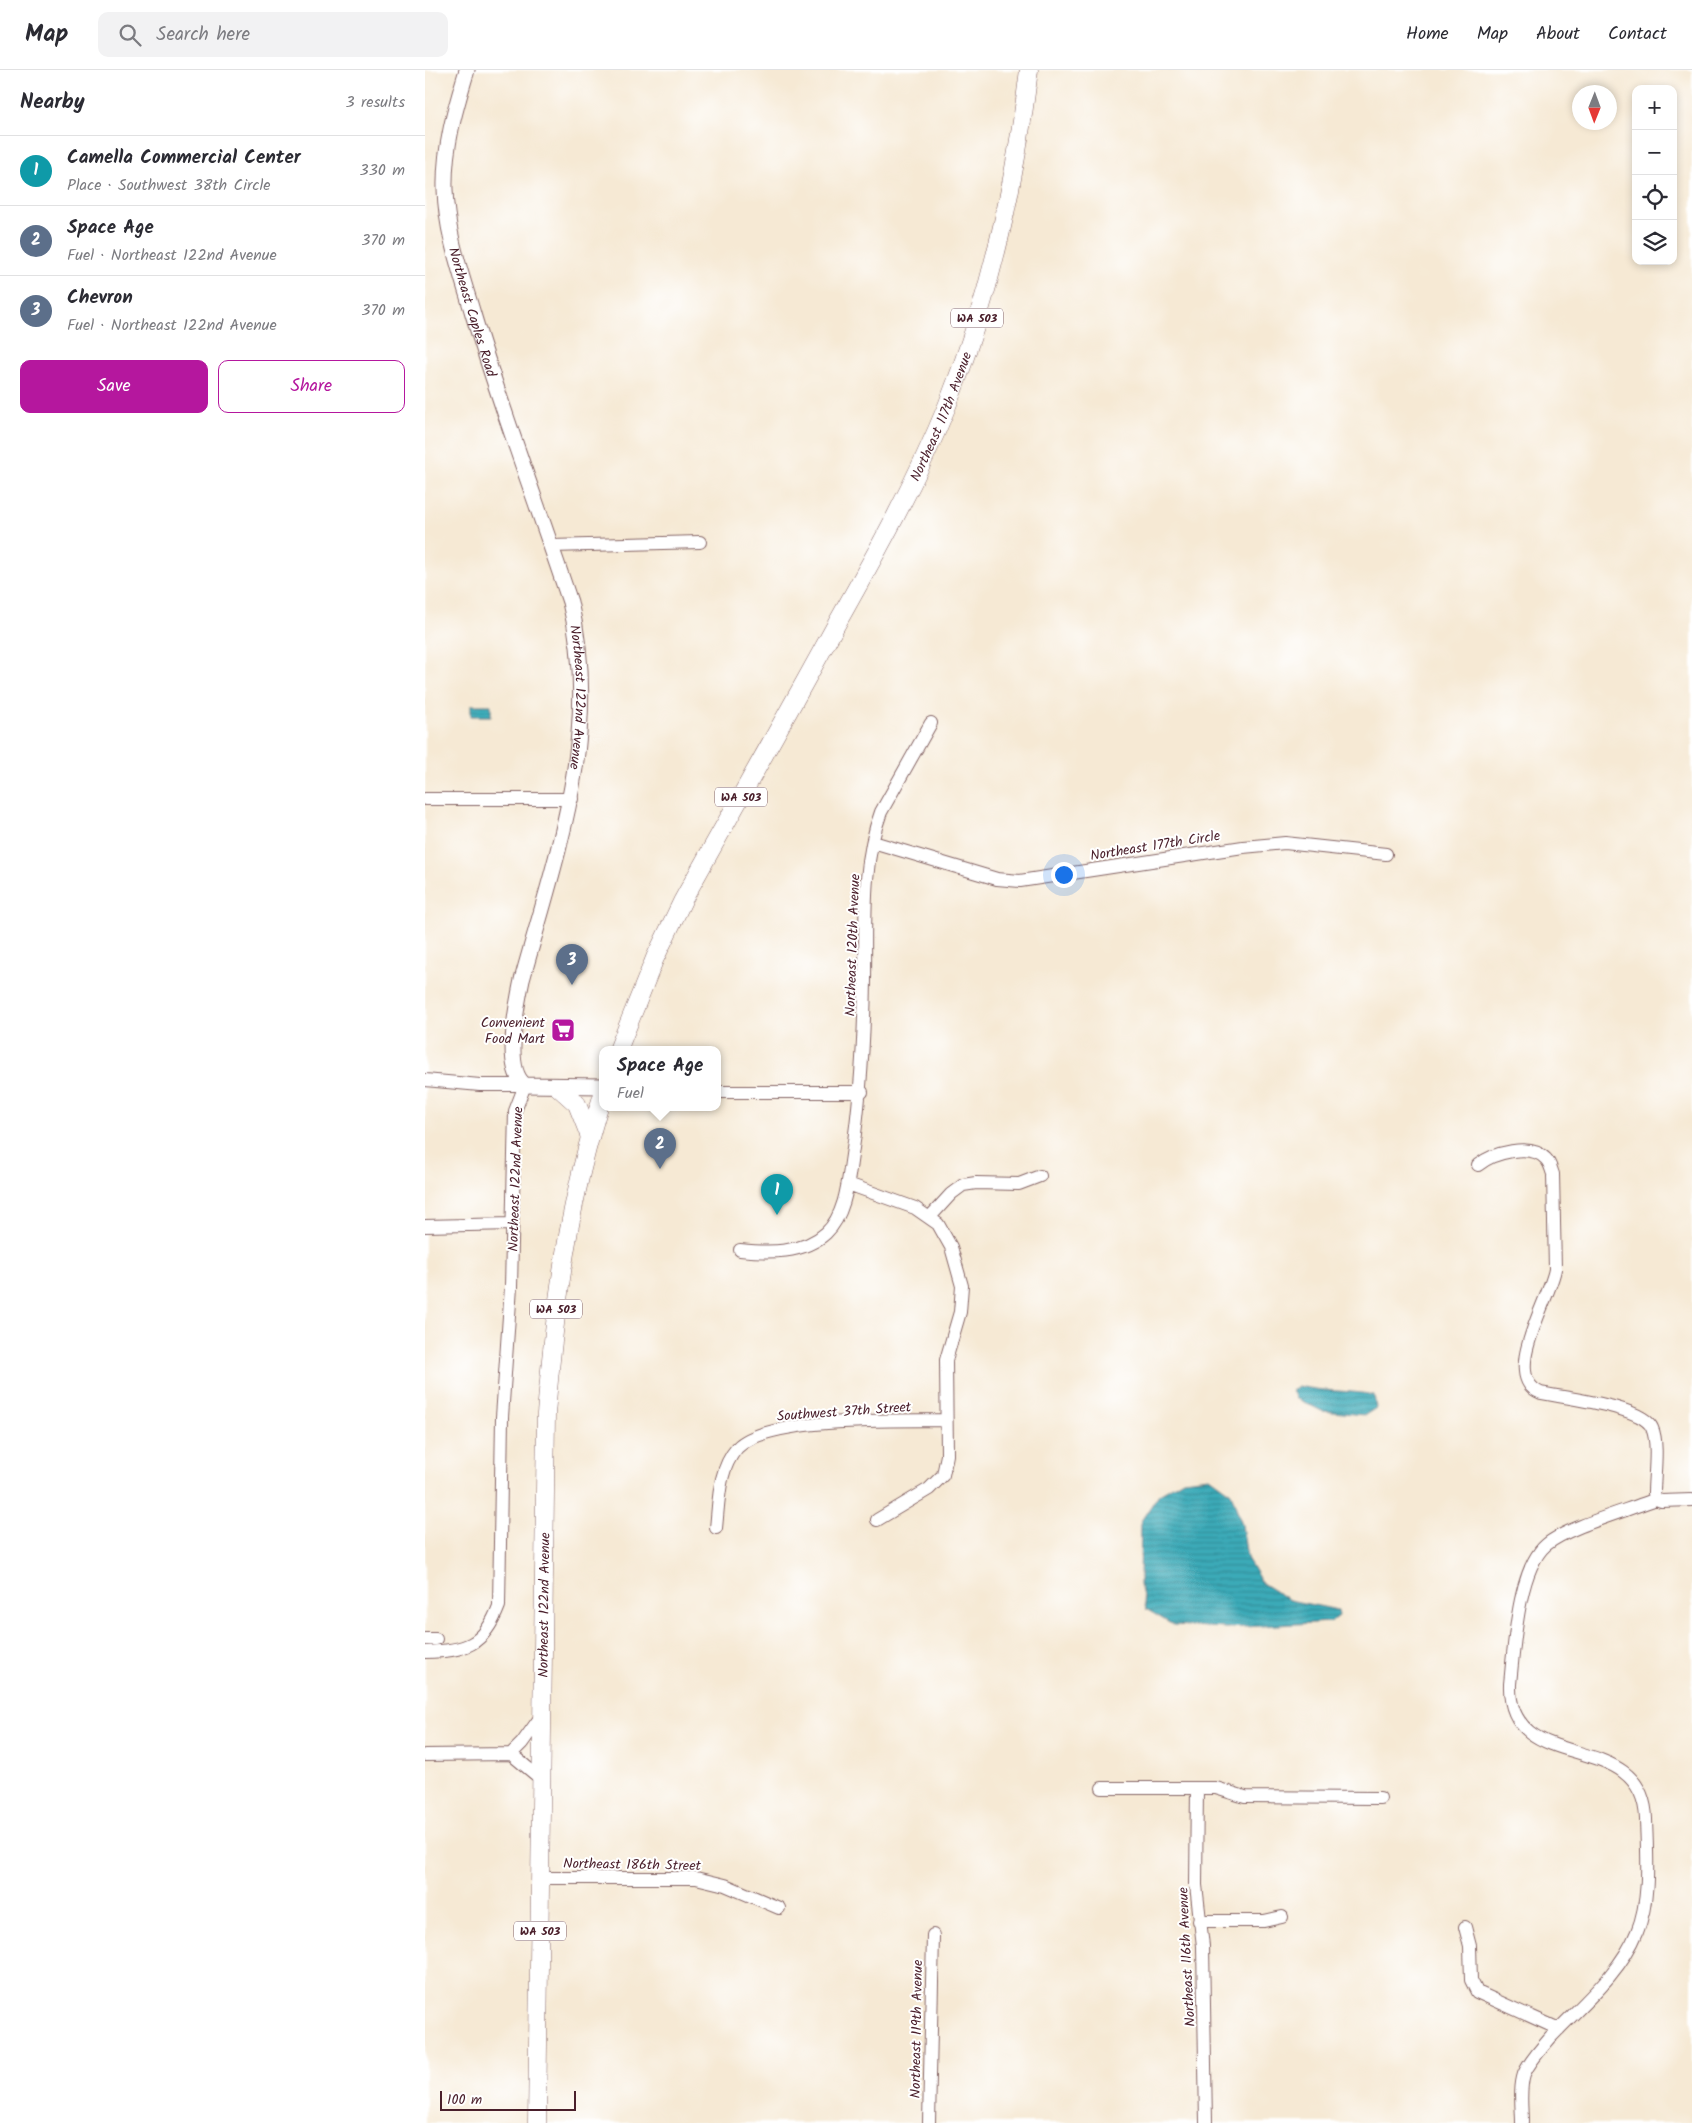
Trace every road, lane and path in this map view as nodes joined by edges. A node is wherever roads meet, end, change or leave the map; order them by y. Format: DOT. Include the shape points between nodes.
graph roads {
  1 [pos="467,70"];
  2 [pos="1029,70"];
  3 [pos="700,542"];
  4 [pos="551,546"];
  5 [pos="931,723"];
  6 [pos="572,799"];
  7 [pos="425,800"];
  8 [pos="873,842"];
  9 [pos="1387,854"];
  10 [pos="620,1046"];
  11 [pos="425,1080"];
  12 [pos="525,1085"];
  13 [pos="599,1086"];
  14 [pos="558,1087"];
  15 [pos="721,1092"];
  16 [pos="862,1092"];
  17 [pos="599,1107"];
  18 [pos="590,1137"];
  19 [pos="1478,1166"];
  20 [pos="1040,1176"];
  21 [pos="848,1184"];
  22 [pos="930,1217"];
  23 [pos="512,1224"];
  24 [pos="425,1226"];
  25 [pos="740,1250"];
  26 [pos="946,1420"];
  27 [pos="1657,1499"];
  28 [pos="1692,1500"];
  29 [pos="877,1520"];
  30 [pos="715,1528"];
  31 [pos="425,1652"];
  32 [pos="542,1715"];
  33 [pos="511,1754"];
  34 [pos="425,1755"];
  35 [pos="541,1779"];
  36 [pos="1102,1788"];
  37 [pos="1197,1788"];
  38 [pos="1380,1798"];
  39 [pos="541,1878"];
  40 [pos="779,1908"];
  41 [pos="1282,1917"];
  42 [pos="1199,1921"];
  43 [pos="1465,1926"];
  44 [pos="933,1935"];
  45 [pos="1559,2029"];
  46 [pos="537,2123"];
  47 [pos="929,2123"];
  48 [pos="1206,2123"];
  49 [pos="1521,2123"];
  1 -- 4 [label="main road, Northeast Caples Road" via="449,139 445,173 448,219 479,334"];
  2 -- 10 [label="highway, Northeast 117th Avenue / WA 503" via="1003,227 972,337 929,448 878,550 683,900 655,958"];
  3 -- 4 [label="street"];
  4 -- 6 [label="main road, Northeast 122nd Avenue" via="570,602 581,669"];
  5 -- 8 [label="street, Northeast 120th Avenue" via="881,812"];
  6 -- 7 [label="street"];
  6 -- 12 [label="main road, Northeast 122nd Avenue" via="517,1004 514,1067"];
  8 -- 9 [label="street, Northeast 177th Circle" via="997,879 1020,881 1285,843"];
  8 -- 16 [label="street, Northeast 120th Avenue" via="866,890"];
  11 -- 12 [label="street"];
  12 -- 14 [label="main road"];
  12 -- 23 [label="street, Northeast 122nd Avenue" via="515,1111"];
  13 -- 14 [label="main road"];
  14 -- 18 [label="highway" via="577,1104"];
  15 -- 16 [label="street"];
  16 -- 21 [label="street, Northeast 120th Avenue"];
  17 -- 18 [label="highway, Northeast 122nd Avenue / WA 503"];
  18 -- 32 [label="highway, Northeast 122nd Avenue / WA 503" via="566,1238 551,1345 546,1414"];
  19 -- 27 [label="street" via="1487,1158 1508,1152 1535,1152 1549,1163 1553,1174 1555,1269 1524,1365 1525,1377 1530,1387 1541,1393 1627,1410 1647,1420 1654,1433 1654,1493"];
  20 -- 22 [label="street" via="1019,1184 963,1185"];
  21 -- 22 [label="street" via="915,1208"];
  21 -- 25 [label="street, Northeast 120th Avenue" via="837,1218 816,1241 788,1250"];
  22 -- 26 [label="street" via="947,1235 962,1286 960,1312 946,1360"];
  23 -- 24 [label="street"];
  23 -- 31 [label="street, Northeast 122nd Avenue" via="502,1417 499,1606 487,1632 476,1641 453,1651"];
  26 -- 29 [label="street" via="947,1455 943,1475 929,1489"];
  26 -- 30 [label="street, Southwest 37th Street" via="865,1422 773,1430 746,1441 732,1455 724,1470"];
  27 -- 28 [label="street"];
  27 -- 45 [label="street" via="1552,1541 1538,1553 1527,1575 1510,1684 1517,1717 1526,1730 1541,1741 1601,1758 1628,1774 1641,1793 1646,1820 1646,1892 1638,1930 1616,1967"];
  32 -- 33 [label="street"];
  32 -- 35 [label="highway, Northeast 122nd Avenue / WA 503"];
  33 -- 34 [label="street"];
  33 -- 35 [label="street"];
  35 -- 39 [label="highway, Northeast 122nd Avenue / WA 503"];
  36 -- 37 [label="street"];
  37 -- 38 [label="street" via="1216,1788 1245,1797"];
  37 -- 42 [label="street, Northeast 116th Avenue"];
  39 -- 40 [label="street, Northeast 186th Street" via="696,1878 725,1885"];
  39 -- 46 [label="highway, Northeast 122nd Avenue / WA 503"];
  41 -- 42 [label="street" via="1264,1921"];
  42 -- 48 [label="street, Northeast 116th Avenue" via="1203,1955"];
  43 -- 45 [label="street" via="1470,1946 1471,1980 1477,1992"];
  44 -- 47 [label="street, Northeast 119th Avenue"];
  45 -- 49 [label="street" via="1533,2058 1524,2074"];
}
